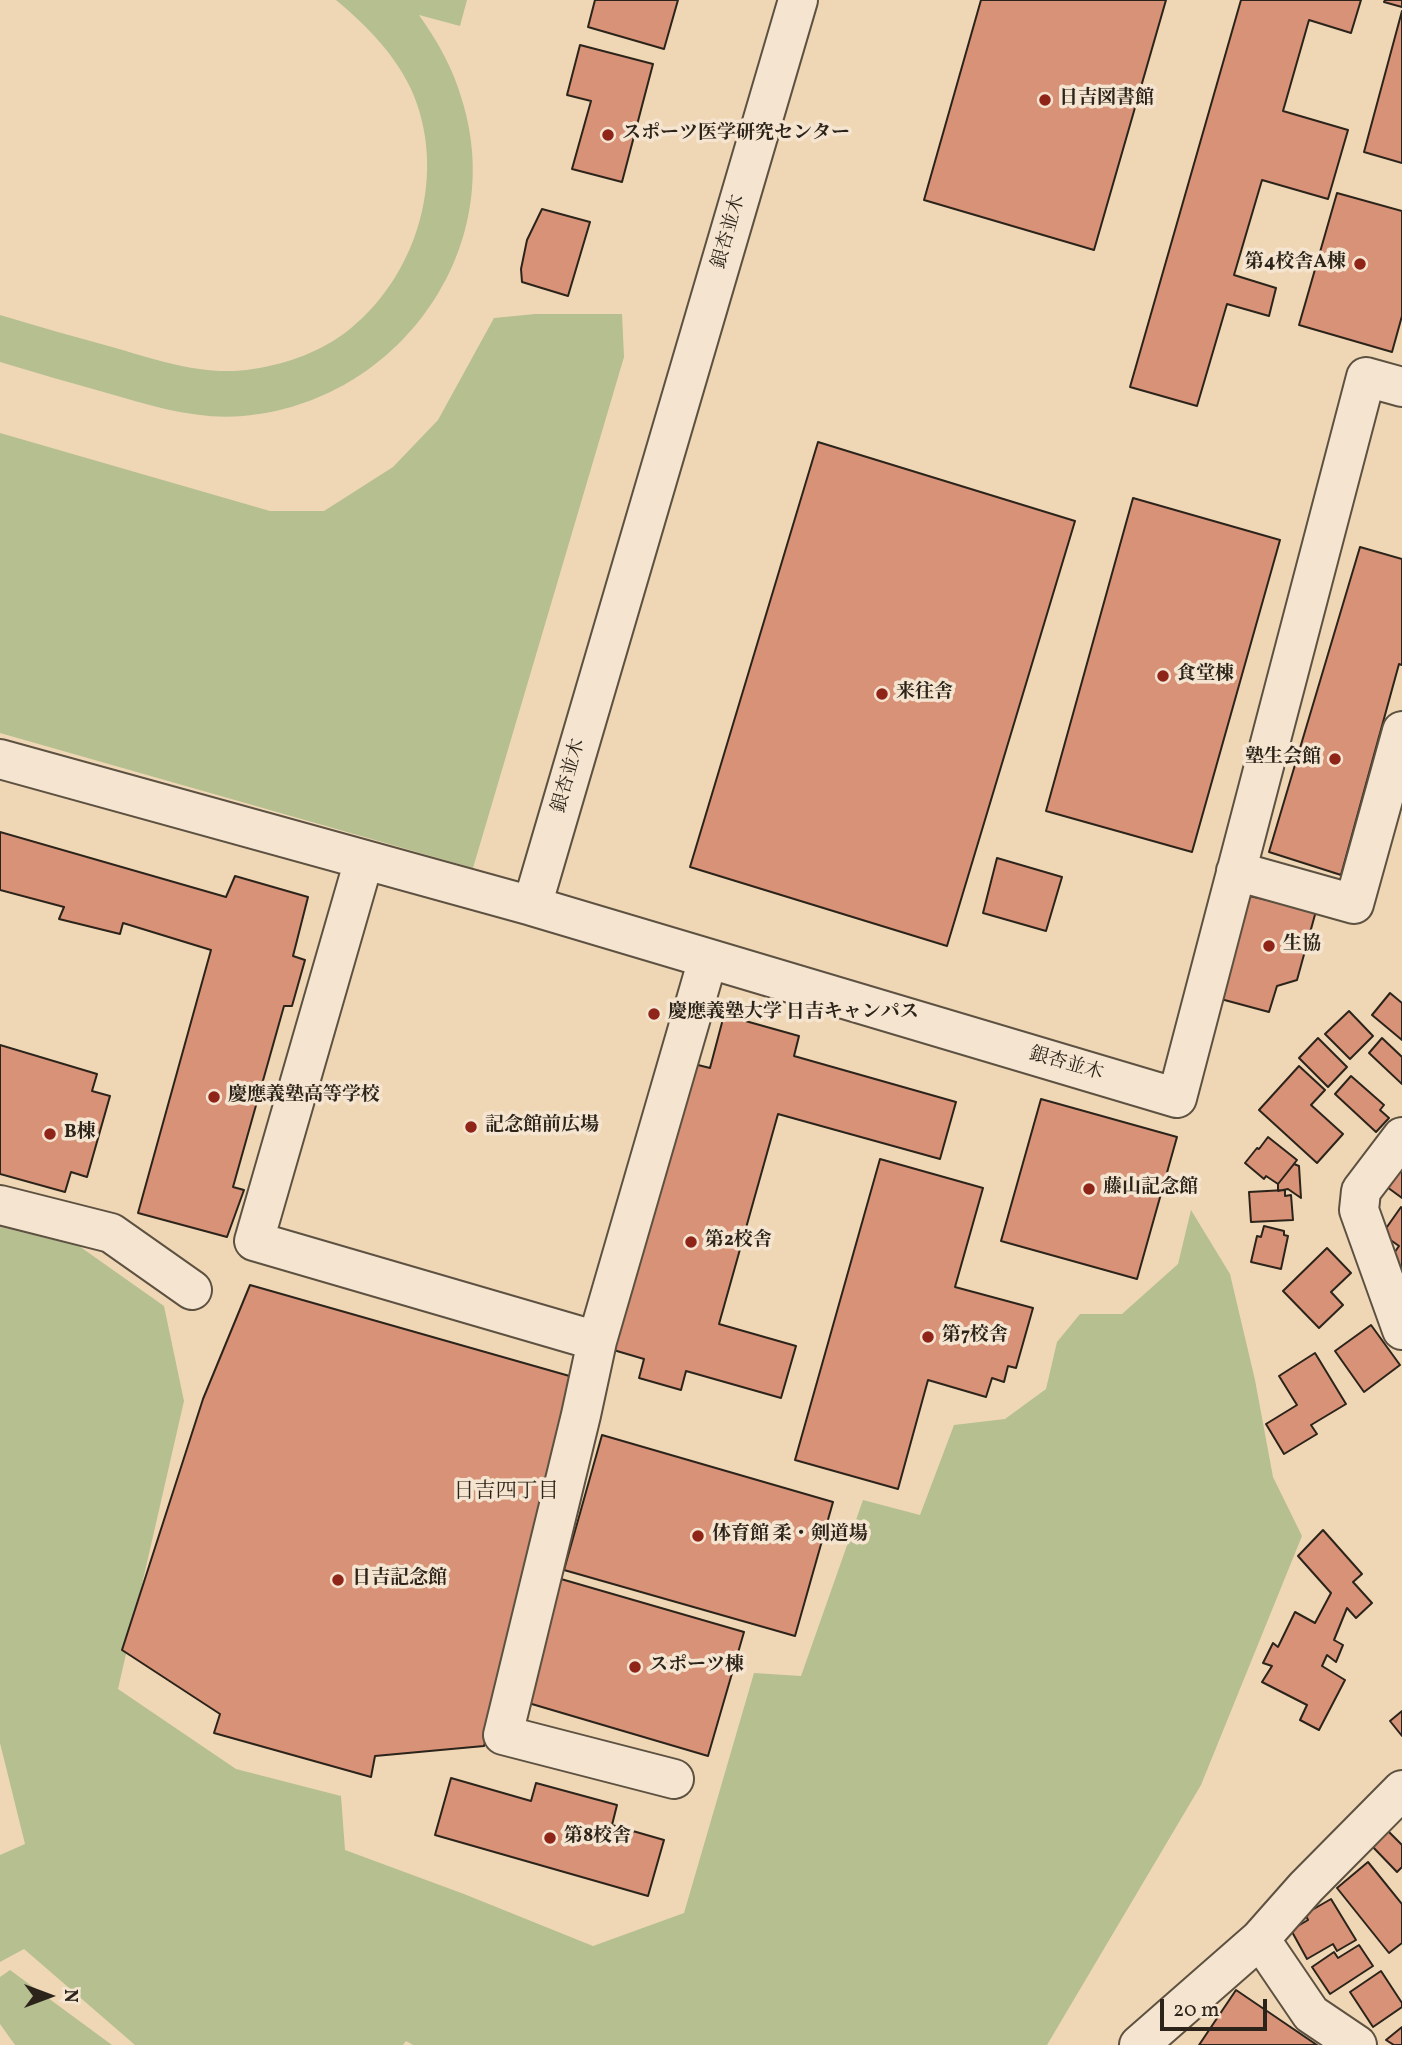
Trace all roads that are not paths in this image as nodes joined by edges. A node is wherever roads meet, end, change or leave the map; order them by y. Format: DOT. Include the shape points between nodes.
graph roads {
  1 [pos="798,0"];
  2 [pos="1402,387"];
  3 [pos="1402,732"];
  4 [pos="0,759"];
  5 [pos="364,860"];
  6 [pos="1236,871"];
  7 [pos="532,906"];
  8 [pos="708,959"];
  9 [pos="1402,1137"];
  10 [pos="0,1205"];
  11 [pos="192,1290"];
  12 [pos="1402,1330"];
  13 [pos="597,1341"];
  14 [pos="674,1779"];
  15 [pos="1402,1790"];
  16 [pos="1260,1939"];
  17 [pos="1139,2045"];
  18 [pos="1357,2045"];
  1 -- 7 [label="street, 銀杏並木"];
  2 -- 6 [label="street" via="1366,377"];
  3 -- 6 [label="street" via="1354,904"];
  4 -- 5 [label="street"];
  5 -- 7 [label="street"];
  5 -- 13 [label="street" via="254,1241"];
  6 -- 8 [label="street, 銀杏並木" via="1177,1098"];
  7 -- 8 [label="street, 銀杏並木"];
  8 -- 13 [label="street"];
  9 -- 12 [label="street" via="1361,1191 1359,1210"];
  10 -- 11 [label="street" via="111,1233"];
  13 -- 14 [label="street" via="503,1735"];
  15 -- 16 [label="street"];
  16 -- 17 [label="street"];
  16 -- 18 [label="street" via="1311,2014"];
}
